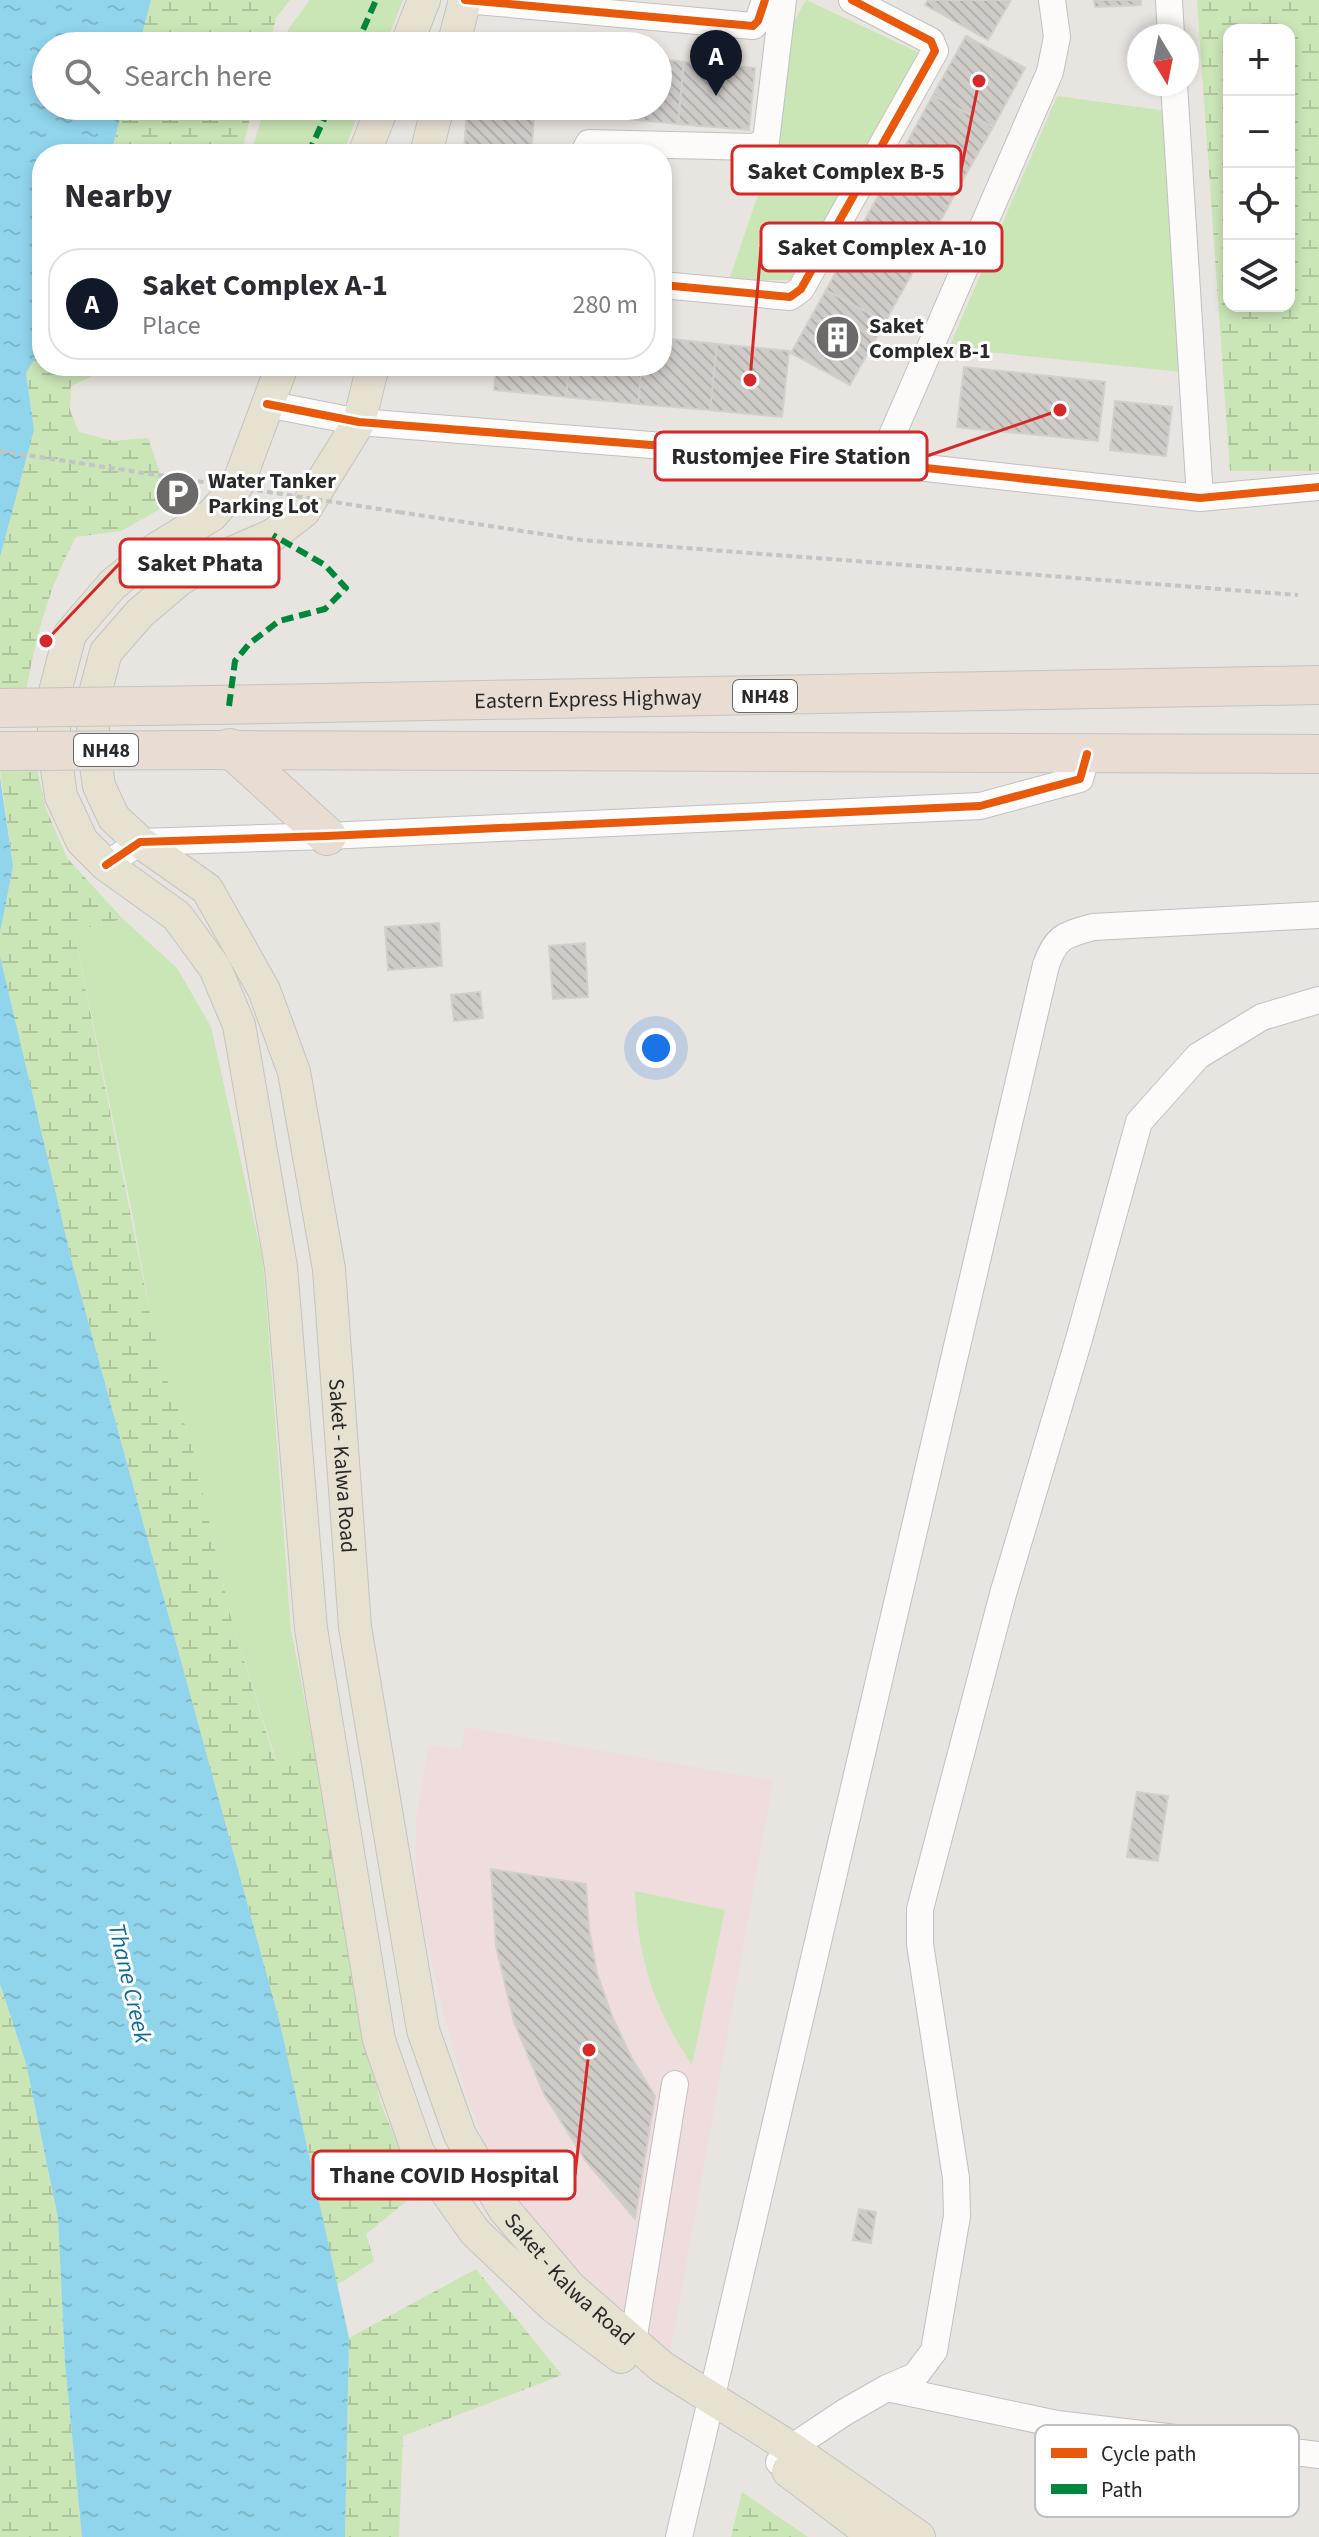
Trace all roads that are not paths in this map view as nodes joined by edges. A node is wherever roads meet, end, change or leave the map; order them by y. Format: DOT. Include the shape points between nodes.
graph roads {
  1 [pos="424,0"];
  2 [pos="465,0"];
  3 [pos="765,0"];
  4 [pos="783,0"];
  5 [pos="852,0"];
  6 [pos="1052,0"];
  7 [pos="1169,0"];
  8 [pos="697,10"];
  9 [pos="1170,24"];
  10 [pos="411,32"];
  11 [pos="457,32"];
  12 [pos="1175,96"];
  13 [pos="377,120"];
  14 [pos="434,120"];
  15 [pos="368,144"];
  16 [pos="428,144"];
  17 [pos="588,144"];
  18 [pos="630,144"];
  19 [pos="672,145"];
  20 [pos="672,286"];
  21 [pos="278,376"];
  22 [pos="370,376"];
  23 [pos="267,404"];
  24 [pos="359,422"];
  25 [pos="880,463"];
  26 [pos="1319,487"];
  27 [pos="1200,498"];
  28 [pos="1319,685"];
  29 [pos="0,708"];
  30 [pos="220,749"];
  31 [pos="0,751"];
  32 [pos="1087,754"];
  33 [pos="1319,754"];
  34 [pos="327,836"];
  35 [pos="140,842"];
  36 [pos="106,865"];
  37 [pos="1319,915"];
  38 [pos="229,960"];
  39 [pos="1319,1000"];
  40 [pos="352,1592"];
  41 [pos="308,1596"];
  42 [pos="675,2084"];
  43 [pos="504,2209"];
  44 [pos="475,2232"];
  45 [pos="626,2348"];
  46 [pos="887,2388"];
  47 [pos="710,2406"];
  48 [pos="1065,2425"];
  49 [pos="1299,2453"];
  50 [pos="784,2455"];
  51 [pos="1319,2455"];
  52 [pos="679,2537"];
  53 [pos="875,2537"];
  54 [pos="919,2537"];
  1 -- 10 [label="main road"];
  2 -- 8 [label="street"];
  2 -- 11 [label="main road"];
  3 -- 8 [label="street" via="753,26"];
  4 -- 19 [label="street" via="766,141 754,147"];
  5 -- 20 [label="street" via="931,41 935,51 801,289 790,297"];
  6 -- 25 [label="street" via="1057,37 1050,72"];
  7 -- 9 [label="street"];
  12 -- 27 [label="street"];
  13 -- 15 [label="main road"];
  14 -- 16 [label="main road"];
  17 -- 18 [label="street"];
  21 -- 23 [label="main road, Saket - Kalwa Road"];
  22 -- 24 [label="main road, Saket - Kalwa Road"];
  23 -- 24 [label="street"];
  23 -- 36 [label="main road, Saket - Kalwa Road" via="238,484 212,515 156,549 112,585 70,634 54,696 61,796 82,841"];
  24 -- 25 [label="street"];
  24 -- 35 [label="main road, Saket - Kalwa Road" via="304,511 273,535 179,580 106,652 93,701 99,786 114,818"];
  25 -- 27 [label="street"];
  26 -- 27 [label="street"];
  28 -- 29 [label="highway, Eastern Express Highway / NH48, bridge"];
  30 -- 31 [label="highway, NH48, bridge"];
  30 -- 32 [label="highway, NH48"];
  30 -- 34 [label="highway"];
  32 -- 33 [label="highway, NH48"];
  32 -- 34 [label="street" via="1080,779 980,806"];
  34 -- 35 [label="street"];
  35 -- 36 [label="street"];
  35 -- 38 [label="main road, Saket - Kalwa Road" via="207,889"];
  36 -- 38 [label="main road, Saket - Kalwa Road"];
  37 -- 47 [label="street" via="1093,927 1053,946"];
  38 -- 40 [label="main road, Saket - Kalwa Road" via="264,990 294,1072 326,1254"];
  38 -- 41 [label="main road, Saket - Kalwa Road" via="281,1267"];
  39 -- 46 [label="street" via="1262,1017 1198,1056 1139,1122 1003,1594 920,1909 920,1944 956,2178 957,2216 934,2351 915,2376"];
  40 -- 41 [label="main road"];
  40 -- 43 [label="main road, Saket - Kalwa Road" via="423,2030 460,2135"];
  41 -- 44 [label="main road, Saket - Kalwa Road" via="379,2040 418,2152"];
  42 -- 45 [label="street"];
  43 -- 44 [label="main road"];
  43 -- 45 [label="main road, Saket - Kalwa Road"];
  44 -- 45 [label="main road, Saket - Kalwa Road" via="554,2307"];
  45 -- 47 [label="main road, Saket - Kalwa Road" via="662,2367"];
  46 -- 48 [label="street"];
  46 -- 50 [label="street"];
  47 -- 50 [label="main road, Saket - Kalwa Road"];
  47 -- 52 [label="street"];
  49 -- 51 [label="street"];
  50 -- 53 [label="main road, Saket - Kalwa Road"];
  50 -- 54 [label="main road, Saket - Kalwa Road"];
}
